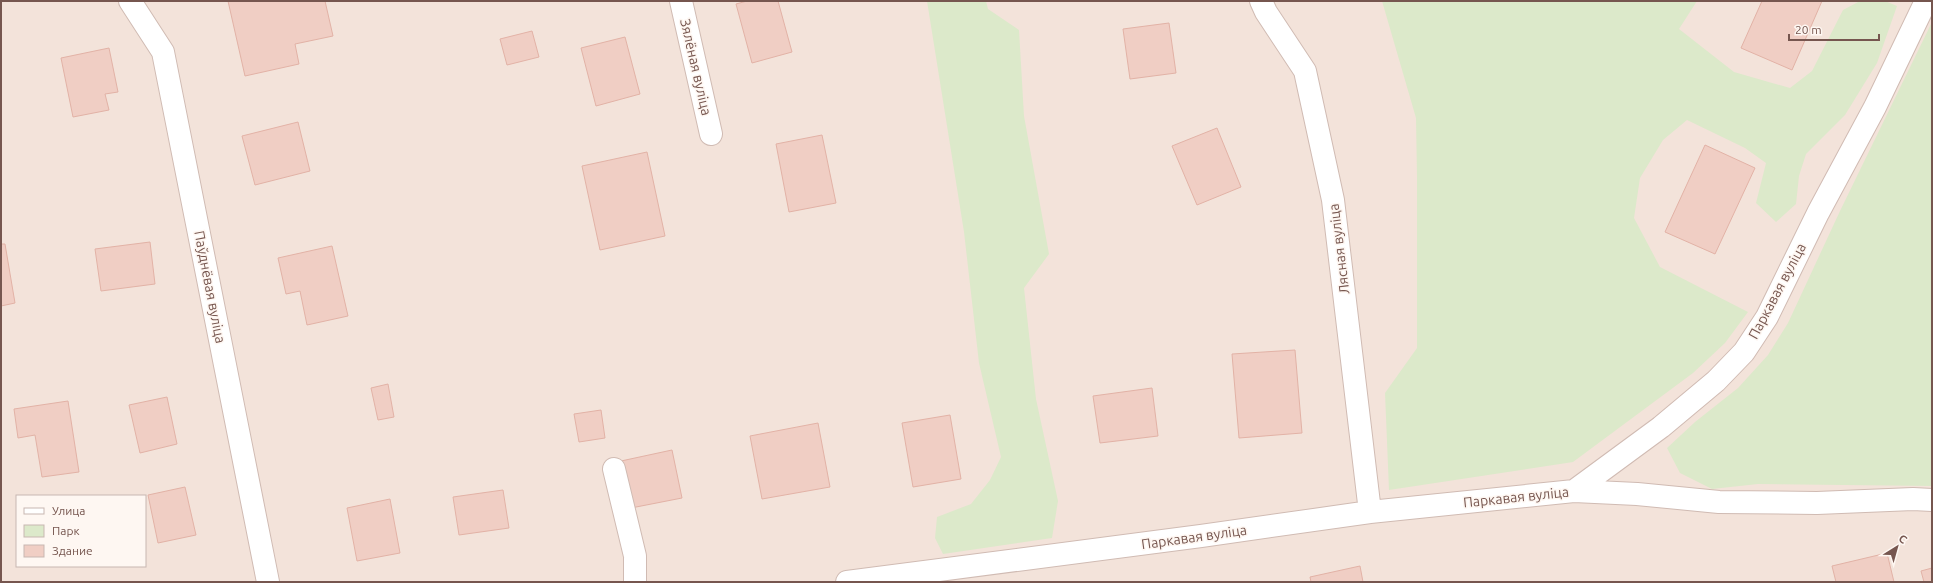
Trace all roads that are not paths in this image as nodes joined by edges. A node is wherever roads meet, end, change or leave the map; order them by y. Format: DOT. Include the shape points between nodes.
graph roads {
  1 [pos="130,1"];
  2 [pos="681,1"];
  3 [pos="1262,1"];
  4 [pos="1926,1"];
  5 [pos="711,134"];
  6 [pos="614,469"];
  7 [pos="1574,491"];
  8 [pos="1932,500"];
  9 [pos="1370,512"];
  10 [pos="268,582"];
  11 [pos="635,582"];
  12 [pos="847,582"];
  1 -- 10 [label="street, Паўднёвая вуліца" via="163,52"];
  2 -- 5 [label="street, Зялёная вуліца"];
  3 -- 9 [label="street, Лясная вуліца" via="1266,12 1305,71 1333,200"];
  4 -- 7 [label="street, Паркавая вуліца" via="1875,107 1818,213 1767,317 1744,352 1716,381 1661,427"];
  6 -- 11 [label="street" via="635,556"];
  7 -- 8 [label="street" via="1719,502 1817,503 1913,498"];
  7 -- 9 [label="street, Паркавая вуліца"];
  9 -- 12 [label="street, Паркавая вуліца"];
}
